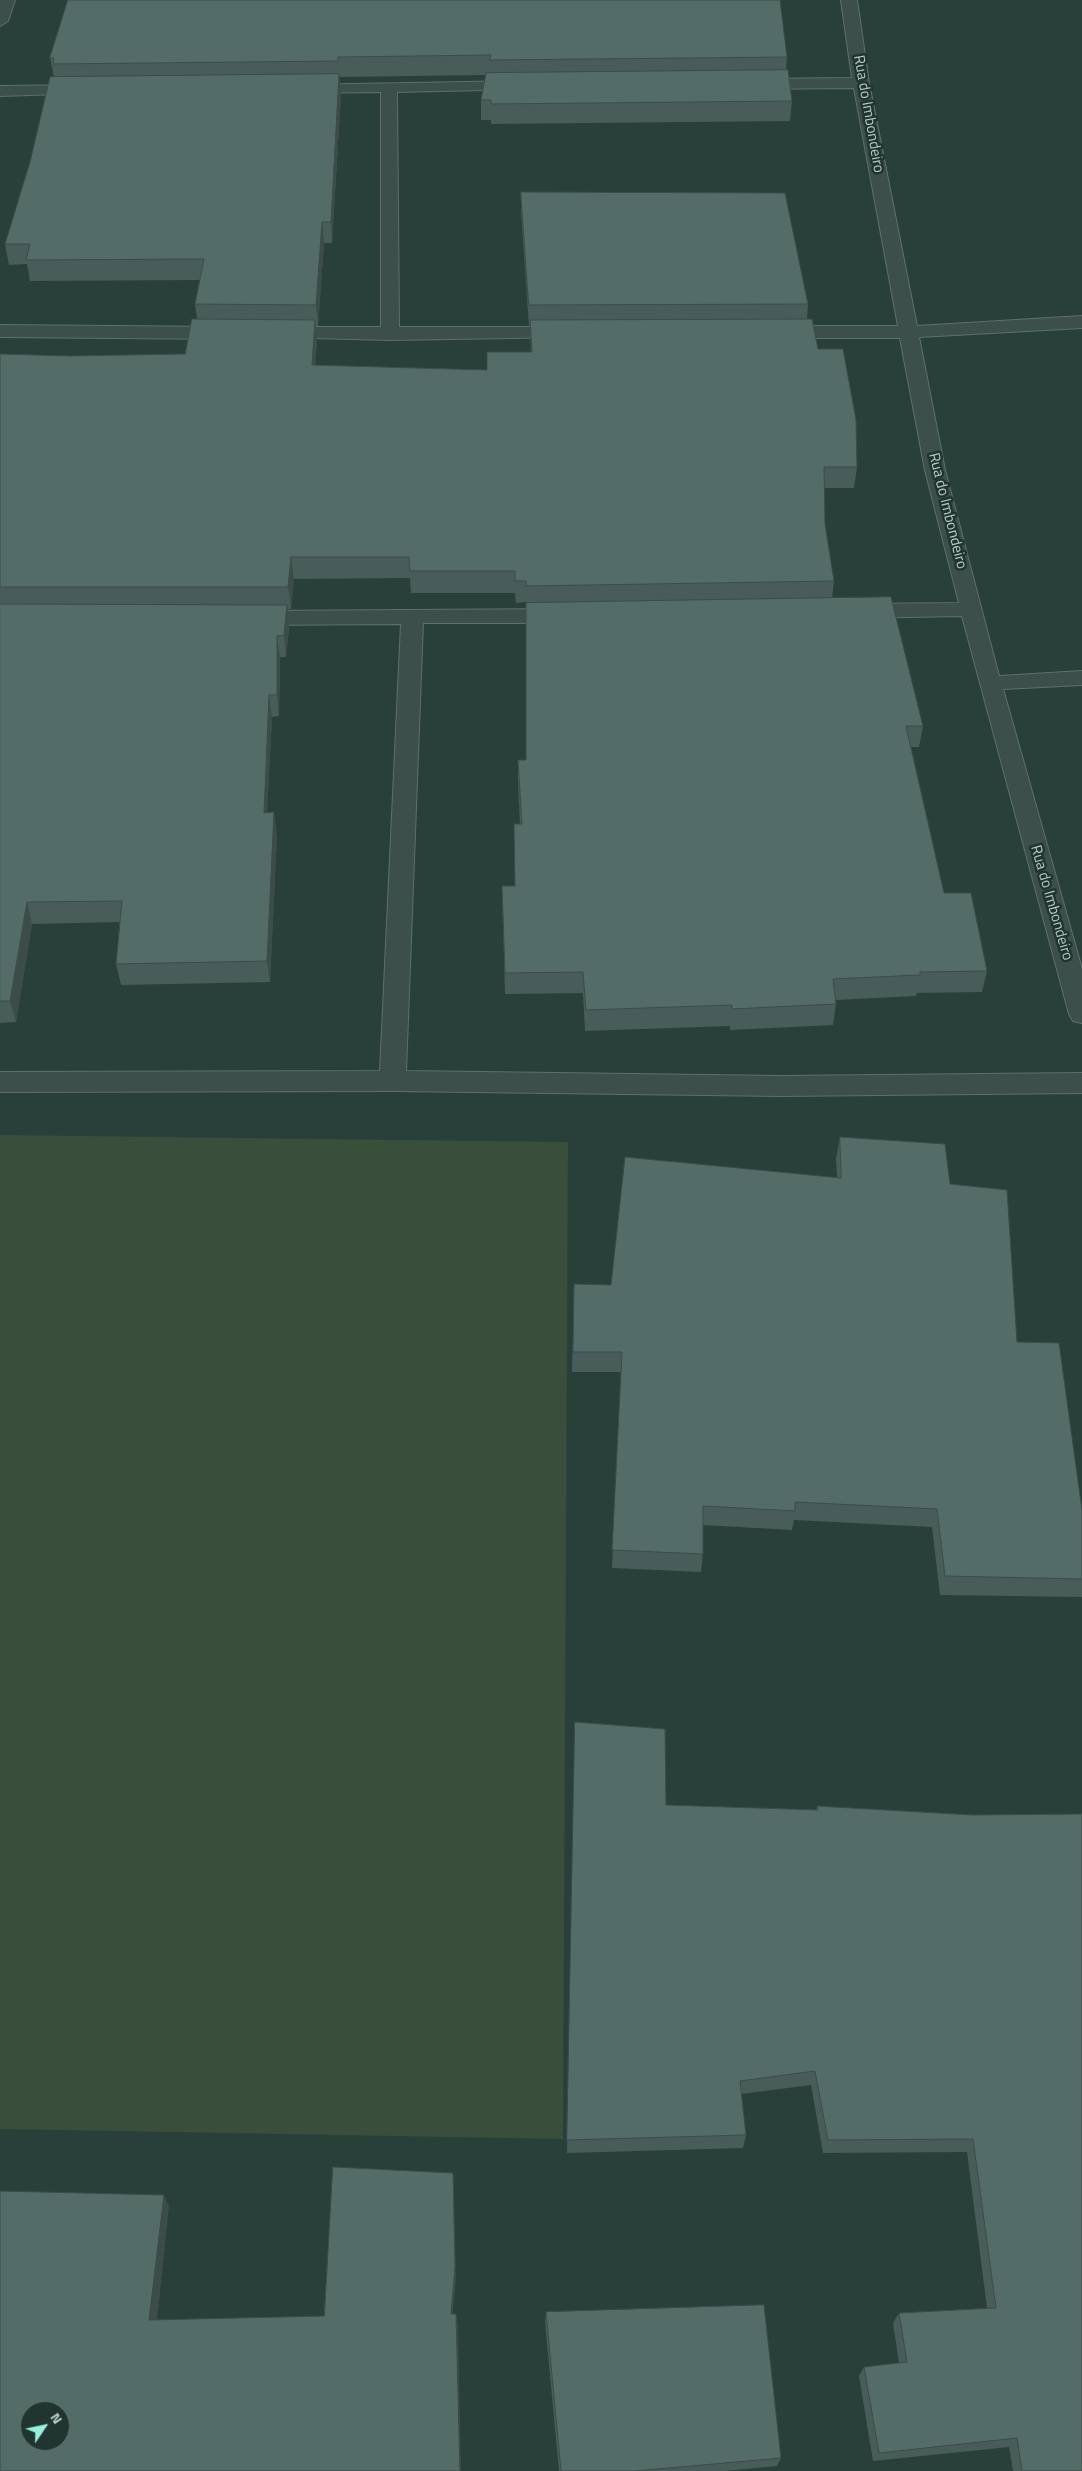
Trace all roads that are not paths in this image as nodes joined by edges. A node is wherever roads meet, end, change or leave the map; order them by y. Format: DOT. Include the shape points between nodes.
graph roads {
  1 [pos="7,0"];
  2 [pos="849,0"];
  3 [pos="0,21"];
  4 [pos="861,83"];
  5 [pos="733,84"];
  6 [pos="536,86"];
  7 [pos="389,87"];
  8 [pos="289,88"];
  9 [pos="100,90"];
  10 [pos="0,91"];
  11 [pos="1082,322"];
  12 [pos="0,331"];
  13 [pos="760,332"];
  14 [pos="909,332"];
  15 [pos="240,333"];
  16 [pos="260,333"];
  17 [pos="590,333"];
  18 [pos="390,334"];
  19 [pos="970,609"];
  20 [pos="831,611"];
  21 [pos="582,615"];
  22 [pos="236,618"];
  23 [pos="412,618"];
  24 [pos="1082,678"];
  25 [pos="990,683"];
  26 [pos="1082,1014"];
  27 [pos="393,1081"];
  28 [pos="0,1082"];
  29 [pos="1082,1083"];
  1 -- 3 [label="street"];
  2 -- 4 [label="street, Rua do Imbondeiro"];
  4 -- 5 [label="street"];
  4 -- 14 [label="street, Rua do Imbondeiro"];
  6 -- 7 [label="street"];
  7 -- 8 [label="street"];
  7 -- 18 [label="street"];
  9 -- 10 [label="street"];
  11 -- 14 [label="street"];
  12 -- 15 [label="street"];
  13 -- 14 [label="street"];
  14 -- 19 [label="street, Rua do Imbondeiro" via="935,470"];
  16 -- 18 [label="street"];
  17 -- 18 [label="street"];
  19 -- 20 [label="street"];
  19 -- 25 [label="street, Rua do Imbondeiro"];
  21 -- 23 [label="street"];
  22 -- 23 [label="street"];
  23 -- 27 [label="street"];
  24 -- 25 [label="street"];
  25 -- 26 [label="street, Rua do Imbondeiro"];
  27 -- 28 [label="street"];
  27 -- 29 [label="street" via="780,1086"];
}
